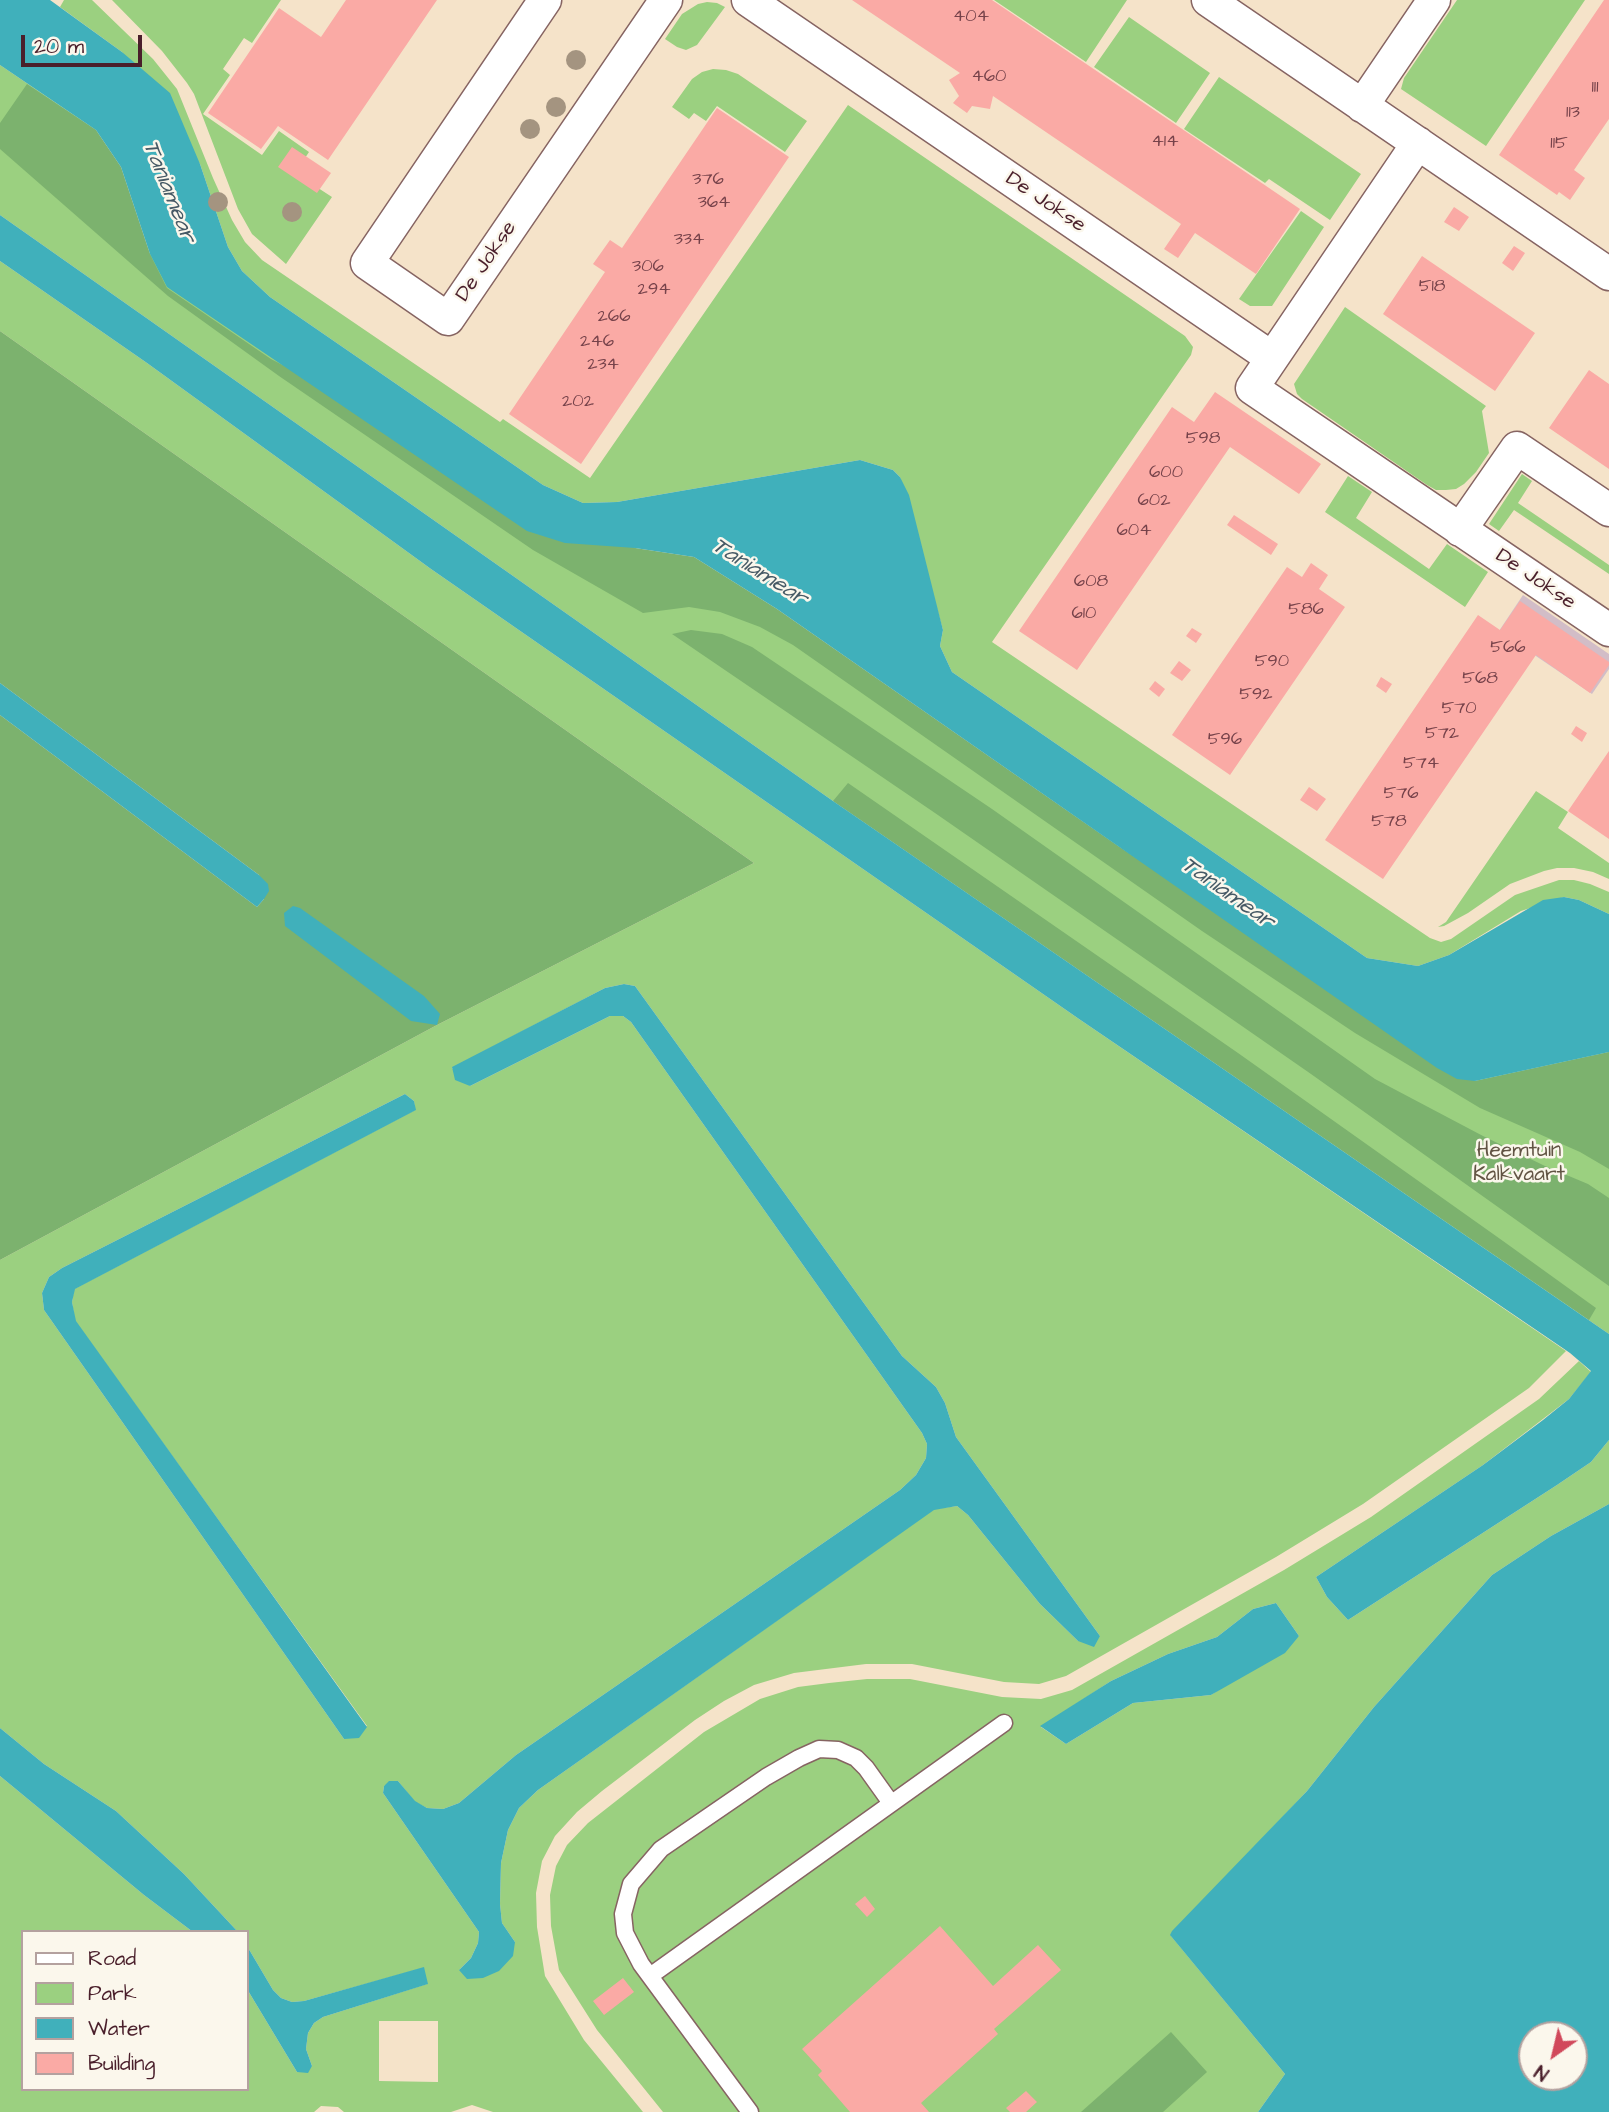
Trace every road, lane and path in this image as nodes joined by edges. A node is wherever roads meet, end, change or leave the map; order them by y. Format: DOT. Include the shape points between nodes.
graph roads {
  1 [pos="545,0"];
  2 [pos="666,0"];
  3 [pos="748,0"];
  4 [pos="1208,0"];
  5 [pos="1434,0"];
  6 [pos="1362,106"];
  7 [pos="1418,143"];
  8 [pos="1609,274"];
  9 [pos="1272,358"];
  10 [pos="1609,510"];
  11 [pos="1460,530"];
  12 [pos="1609,630"];
  13 [pos="1004,1723"];
  14 [pos="891,1803"];
  15 [pos="650,1976"];
  16 [pos="750,2112"];
  1 -- 2 [label="street, De Jokse" via="367,263 448,319"];
  3 -- 9 [label="street, De Jokse"];
  4 -- 6 [label="street"];
  5 -- 6 [label="street"];
  6 -- 7 [label="street"];
  7 -- 8 [label="street"];
  7 -- 9 [label="street, De Jokse"];
  9 -- 11 [label="street, De Jokse" via="1252,388"];
  10 -- 11 [label="street" via="1517,448"];
  11 -- 12 [label="street, De Jokse"];
  13 -- 14 [label="lane"];
  14 -- 15 [label="lane"];
  14 -- 15 [label="lane" via="856,1758 838,1750 819,1749 766,1777 661,1849 631,1884 623,1914 625,1933"];
  15 -- 16 [label="lane"];
}
